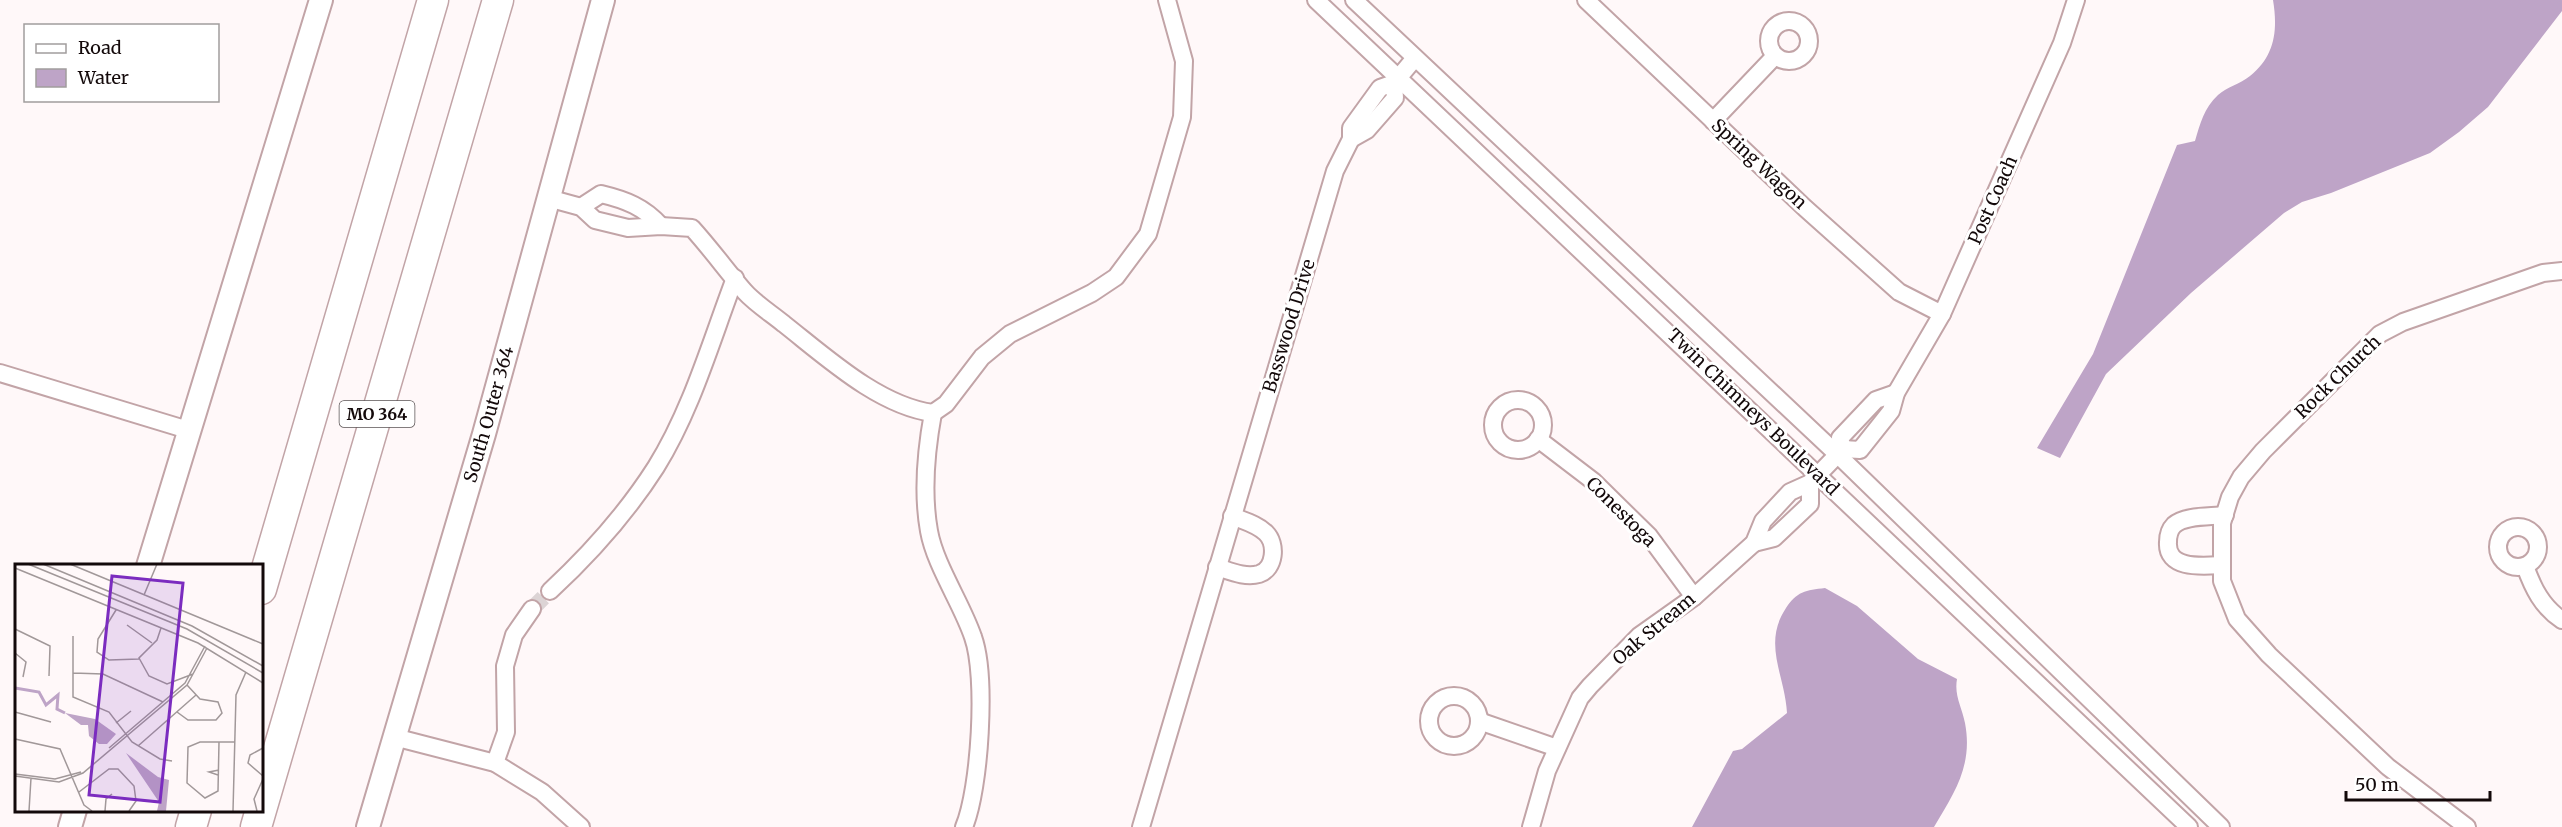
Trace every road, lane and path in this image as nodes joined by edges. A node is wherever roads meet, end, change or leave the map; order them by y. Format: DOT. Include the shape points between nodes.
graph roads {
  1 [pos="321,0"];
  2 [pos="433,0"];
  3 [pos="498,0"];
  4 [pos="603,0"];
  5 [pos="1167,0"];
  6 [pos="1316,0"];
  7 [pos="1354,0"];
  8 [pos="1586,0"];
  9 [pos="2076,0"];
  10 [pos="1775,56"];
  11 [pos="1415,58"];
  12 [pos="1395,80"];
  13 [pos="1713,121"];
  14 [pos="548,198"];
  15 [pos="581,207"];
  16 [pos="662,226"];
  17 [pos="2562,271"];
  18 [pos="735,278"];
  19 [pos="1942,314"];
  20 [pos="0,373"];
  21 [pos="933,413"];
  22 [pos="188,430"];
  23 [pos="1538,439"];
  24 [pos="1840,452"];
  25 [pos="1815,479"];
  26 [pos="2225,515"];
  27 [pos="1232,516"];
  28 [pos="149,564"];
  29 [pos="2221,565"];
  30 [pos="2525,566"];
  31 [pos="1217,567"];
  32 [pos="262,586"];
  33 [pos="550,591"];
  34 [pos="1694,597"];
  35 [pos="532,609"];
  36 [pos="2562,620"];
  37 [pos="1479,722"];
  38 [pos="394,737"];
  39 [pos="1557,748"];
  40 [pos="495,763"];
  41 [pos="262,806"];
  42 [pos="74,812"];
  43 [pos="195,812"];
  44 [pos="260,812"];
  45 [pos="70,827"];
  46 [pos="191,827"];
  47 [pos="256,827"];
  48 [pos="368,827"];
  49 [pos="581,827"];
  50 [pos="964,827"];
  51 [pos="1141,827"];
  52 [pos="1531,827"];
  53 [pos="2188,827"];
  54 [pos="2221,827"];
  55 [pos="2467,827"];
  1 -- 22 [label="street"];
  2 -- 32 [label="highway, MO 364"];
  3 -- 41 [label="highway, MO 364"];
  4 -- 14 [label="street, South Outer 364"];
  5 -- 21 [label="street" via="1184,61 1182,117 1148,234 1116,277 1010,334 982,357 946,404"];
  6 -- 12 [label="street, Twin Chimneys Boulevard"];
  7 -- 11 [label="street, Twin Chimneys Boulevard"];
  8 -- 13 [label="street, Spring Wagon"];
  9 -- 19 [label="street, Post Coach" via="2062,43"];
  10 -- 13 [label="street"];
  11 -- 12 [label="street, Basswood Drive"];
  11 -- 24 [label="street, Twin Chimneys Boulevard"];
  12 -- 25 [label="street, Twin Chimneys Boulevard"];
  12 -- 27 [label="street, Basswood Drive" via="1380,88 1350,128 1351,139 1335,171"];
  13 -- 19 [label="street, Spring Wagon" via="1899,292"];
  14 -- 15 [label="street"];
  14 -- 38 [label="street, South Outer 364" via="484,434"];
  15 -- 16 [label="street" via="595,219 628,228"];
  15 -- 16 [label="street" via="601,194 611,196 648,211"];
  16 -- 18 [label="street" via="692,228"];
  17 -- 26 [label="street, Rock Church" via="2543,273 2403,322 2380,334 2263,451 2241,477"];
  18 -- 21 [label="street" via="747,293 840,369 888,398"];
  18 -- 33 [label="street" via="688,404 657,465 595,549"];
  19 -- 24 [label="street, Post Coach" via="1896,393 1875,400 1840,438"];
  20 -- 22 [label="street"];
  21 -- 50 [label="street" via="925,492 929,533 974,638 980,678 978,755"];
  22 -- 28 [label="street"];
  23 -- 34 [label="street, Conestoga" via="1593,482 1649,536"];
  24 -- 25 [label="street, Oak Stream"];
  24 -- 54 [label="street, Twin Chimneys Boulevard"];
  25 -- 34 [label="street, Oak Stream" via="1810,504 1774,538 1754,543"];
  25 -- 53 [label="street, Twin Chimneys Boulevard"];
  26 -- 29 [label="street, Rock Church"];
  26 -- 29 [label="street" via="2186,519 2175,524 2169,534 2172,557 2183,564"];
  27 -- 31 [label="street, Basswood Drive"];
  27 -- 31 [label="street" via="1266,533 1273,555 1265,570 1258,574"];
  29 -- 55 [label="street, Rock Church" via="2222,581 2237,619 2269,655 2388,767"];
  30 -- 36 [label="street" via="2544,605"];
  31 -- 51 [label="street, Basswood Drive"];
  34 -- 39 [label="street, Oak Stream" via="1639,636 1590,686 1580,698"];
  35 -- 40 [label="street" via="514,635 505,666 506,732"];
  37 -- 39 [label="street"];
  38 -- 40 [label="street"];
  38 -- 48 [label="street, South Outer 364"];
  39 -- 52 [label="street, Oak Stream" via="1546,771"];
  40 -- 49 [label="street" via="542,792"];
  42 -- 45 [label="street"];
  43 -- 46 [label="highway"];
  44 -- 47 [label="highway, MO 364"];
}
